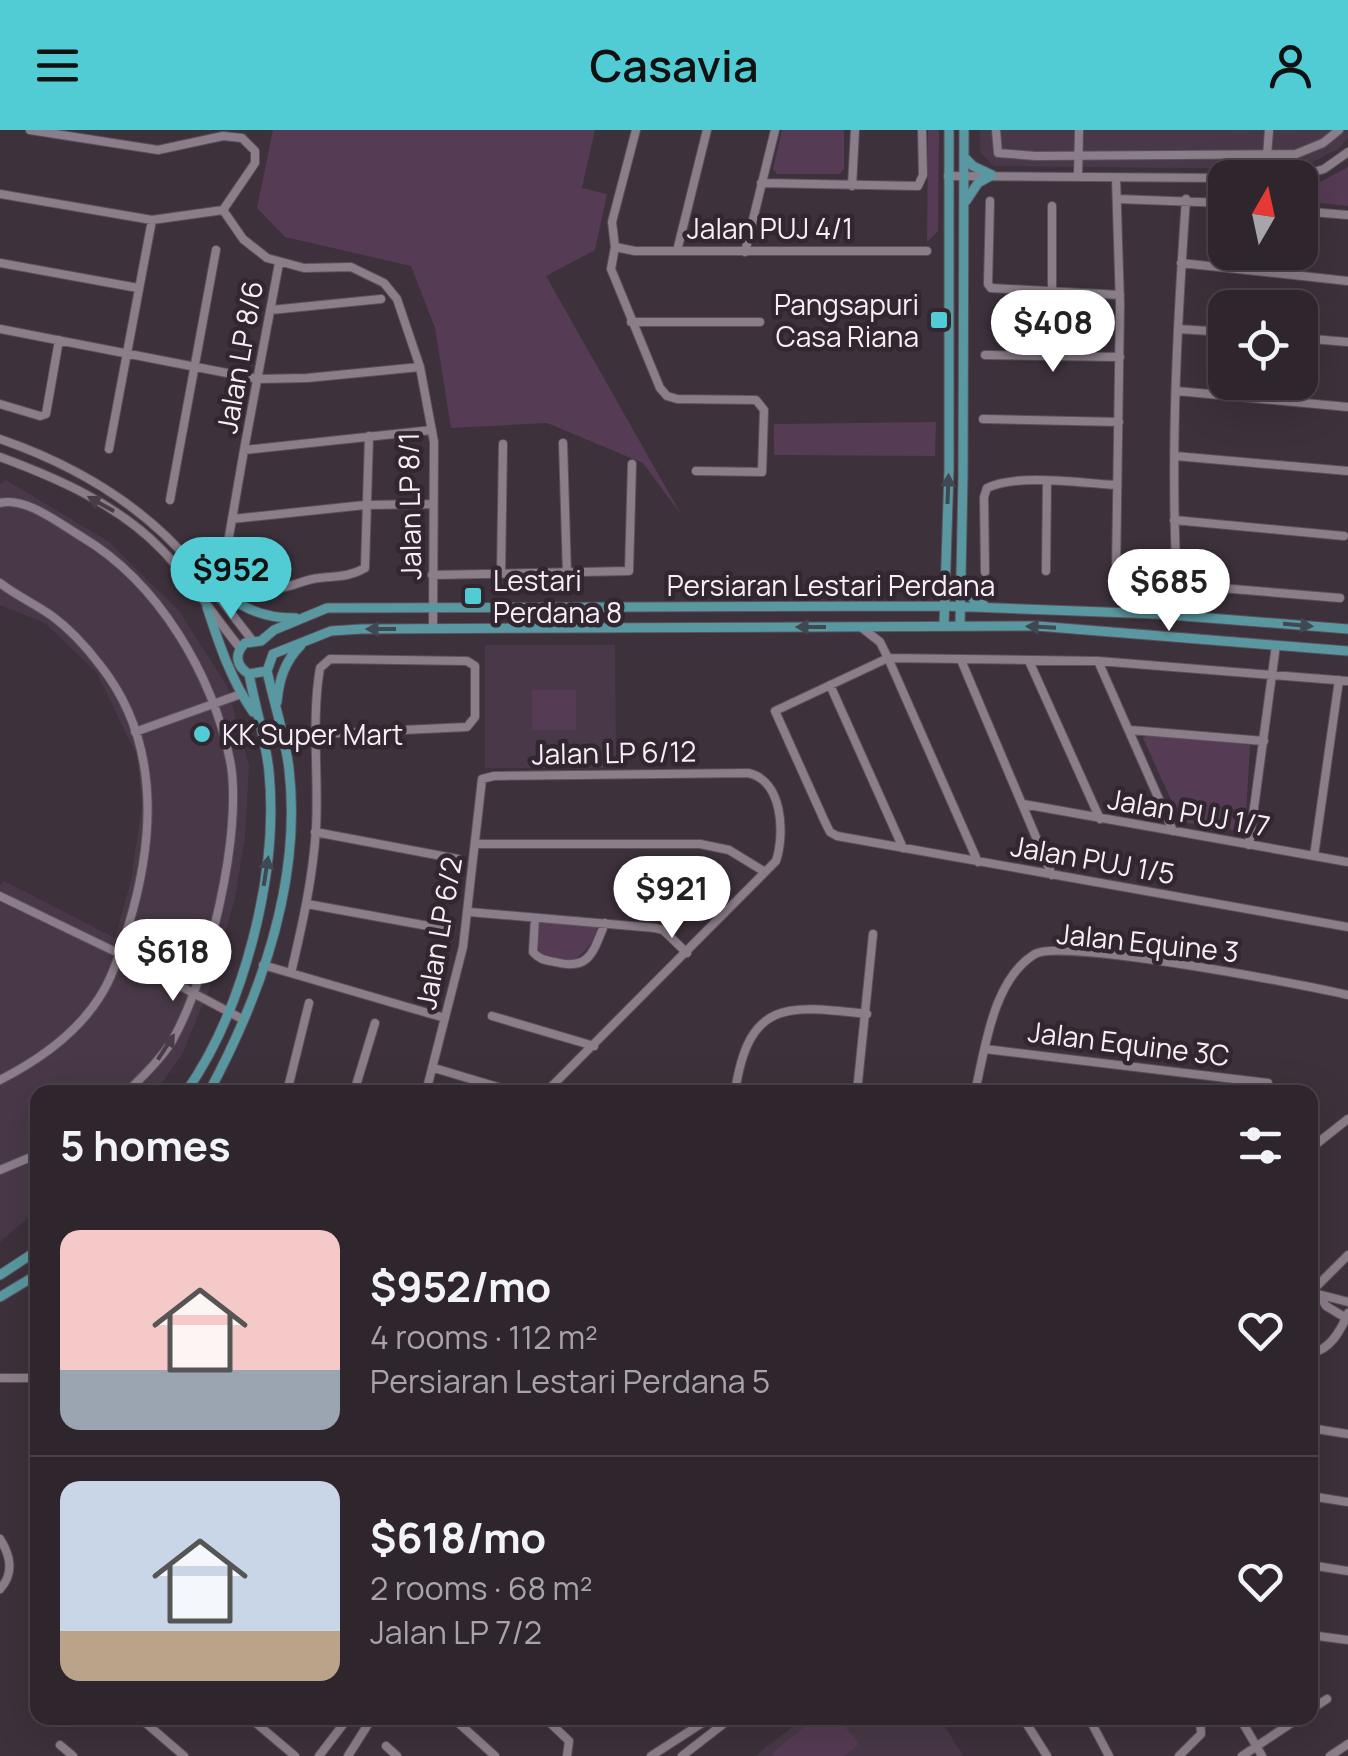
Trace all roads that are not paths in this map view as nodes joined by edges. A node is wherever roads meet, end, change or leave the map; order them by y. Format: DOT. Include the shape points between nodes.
graph roads {
  1 [pos="30,130"];
  2 [pos="636,130"];
  3 [pos="707,130"];
  4 [pos="775,130"];
  5 [pos="855,130"];
  6 [pos="922,130"];
  7 [pos="948,130"];
  8 [pos="964,130"];
  9 [pos="996,130"];
  10 [pos="1078,130"];
  11 [pos="1269,130"];
  12 [pos="1339,130"];
  13 [pos="1348,152"];
  14 [pos="1078,155"];
  15 [pos="1267,156"];
  16 [pos="964,157"];
  17 [pos="1318,171"];
  18 [pos="992,175"];
  19 [pos="948,176"];
  20 [pos="964,176"];
  21 [pos="1078,177"];
  22 [pos="1116,178"];
  23 [pos="1208,178"];
  24 [pos="761,183"];
  25 [pos="852,186"];
  26 [pos="0,194"];
  27 [pos="1118,199"];
  28 [pos="1186,200"];
  29 [pos="990,201"];
  30 [pos="1208,202"];
  31 [pos="964,206"];
  32 [pos="1052,206"];
  33 [pos="223,210"];
  34 [pos="1318,212"];
  35 [pos="1348,215"];
  36 [pos="152,220"];
  37 [pos="614,247"];
  38 [pos="216,250"];
  39 [pos="927,250"];
  40 [pos="676,251"];
  41 [pos="745,252"];
  42 [pos="0,262"];
  43 [pos="1182,263"];
  44 [pos="279,264"];
  45 [pos="1348,280"];
  46 [pos="138,288"];
  47 [pos="1052,294"];
  48 [pos="1120,295"];
  49 [pos="381,298"];
  50 [pos="272,310"];
  51 [pos="631,322"];
  52 [pos="760,322"];
  53 [pos="0,329"];
  54 [pos="1179,329"];
  55 [pos="1208,331"];
  56 [pos="59,340"];
  57 [pos="1318,340"];
  58 [pos="1348,342"];
  59 [pos="127,351"];
  60 [pos="986,356"];
  61 [pos="1120,358"];
  62 [pos="193,364"];
  63 [pos="420,367"];
  64 [pos="258,379"];
  65 [pos="1176,391"];
  66 [pos="0,404"];
  67 [pos="1348,407"];
  68 [pos="984,418"];
  69 [pos="1119,422"];
  70 [pos="432,430"];
  71 [pos="369,436"];
  72 [pos="0,439"];
  73 [pos="563,443"];
  74 [pos="503,444"];
  75 [pos="109,448"];
  76 [pos="244,450"];
  77 [pos="1176,456"];
  78 [pos="1,458"];
  79 [pos="632,464"];
  80 [pos="696,471"];
  81 [pos="1348,471"];
  82 [pos="1047,481"];
  83 [pos="1116,485"];
  84 [pos="170,500"];
  85 [pos="0,503"];
  86 [pos="432,504"];
  87 [pos="366,505"];
  88 [pos="232,519"];
  89 [pos="1174,520"];
  90 [pos="1344,536"];
  91 [pos="191,562"];
  92 [pos="1046,571"];
  93 [pos="984,572"];
  94 [pos="432,574"];
  95 [pos="502,574"];
  96 [pos="567,574"];
  97 [pos="960,579"];
  98 [pos="1177,583"];
  99 [pos="0,584"];
  100 [pos="944,586"];
  101 [pos="1340,598"];
  102 [pos="672,606"];
  103 [pos="919,606"];
  104 [pos="944,606"];
  105 [pos="207,607"];
  106 [pos="960,607"];
  107 [pos="432,608"];
  108 [pos="991,608"];
  109 [pos="298,618"];
  110 [pos="944,625"];
  111 [pos="960,625"];
  112 [pos="860,626"];
  113 [pos="890,626"];
  114 [pos="674,628"];
  115 [pos="1348,629"];
  116 [pos="433,630"];
  117 [pos="307,639"];
  118 [pos="257,640"];
  119 [pos="880,642"];
  120 [pos="1276,645"];
  121 [pos="240,648"];
  122 [pos="1348,651"];
  123 [pos="273,654"];
  124 [pos="888,658"];
  125 [pos="961,660"];
  126 [pos="1028,660"];
  127 [pos="1098,661"];
  128 [pos="267,671"];
  129 [pos="250,674"];
  130 [pos="1272,676"];
  131 [pos="1344,680"];
  132 [pos="830,685"];
  133 [pos="240,694"];
  134 [pos="214,703"];
  135 [pos="276,710"];
  136 [pos="258,719"];
  137 [pos="1130,730"];
  138 [pos="135,732"];
  139 [pos="317,734"];
  140 [pos="1264,741"];
  141 [pos="482,779"];
  142 [pos="1024,804"];
  143 [pos="1100,819"];
  144 [pos="1173,831"];
  145 [pos="315,832"];
  146 [pos="477,844"];
  147 [pos="1249,844"];
  148 [pos="903,848"];
  149 [pos="1314,856"];
  150 [pos="458,858"];
  151 [pos="978,862"];
  152 [pos="1348,862"];
  153 [pos="765,872"];
  154 [pos="1052,875"];
  155 [pos="0,896"];
  156 [pos="307,904"];
  157 [pos="469,912"];
  158 [pos="534,918"];
  159 [pos="605,923"];
  160 [pos="1348,927"];
  161 [pos="445,928"];
  162 [pos="873,934"];
  163 [pos="686,953"];
  164 [pos="120,954"];
  165 [pos="263,966"];
  166 [pos="290,973"];
  167 [pos="194,994"];
  168 [pos="1348,995"];
  169 [pos="309,1003"];
  170 [pos="227,1011"];
  171 [pos="867,1014"];
  172 [pos="492,1016"];
  173 [pos="446,1018"];
  174 [pos="244,1020"];
  175 [pos="375,1024"];
  176 [pos="594,1046"];
  177 [pos="985,1049"];
  178 [pos="434,1068"];
  179 [pos="0,1080"];
  180 [pos="1268,1083"];
  181 [pos="133,1085"];
  182 [pos="190,1085"];
  183 [pos="212,1085"];
  184 [pos="289,1085"];
  185 [pos="356,1085"];
  186 [pos="428,1085"];
  187 [pos="491,1085"];
  188 [pos="553,1085"];
  189 [pos="737,1085"];
  190 [pos="858,1085"];
  191 [pos="977,1085"];
  192 [pos="1348,1118"];
  193 [pos="1318,1142"];
  194 [pos="30,1157"];
  195 [pos="0,1170"];
  196 [pos="1348,1254"];
  197 [pos="30,1255"];
  198 [pos="0,1274"];
  199 [pos="30,1279"];
  200 [pos="1318,1290"];
  201 [pos="1318,1295"];
  202 [pos="1318,1297"];
  203 [pos="0,1298"];
  204 [pos="1348,1302"];
  205 [pos="1347,1316"];
  206 [pos="1343,1333"];
  207 [pos="1318,1352"];
  208 [pos="0,1378"];
  209 [pos="30,1378"];
  210 [pos="1318,1429"];
  211 [pos="1348,1434"];
  212 [pos="1318,1497"];
  213 [pos="1348,1502"];
  214 [pos="0,1540"];
  215 [pos="1318,1566"];
  216 [pos="1348,1571"];
  217 [pos="0,1590"];
  218 [pos="1318,1637"];
  219 [pos="1348,1640"];
  220 [pos="1327,1698"];
  221 [pos="1318,1704"];
  222 [pos="148,1725"];
  223 [pos="258,1725"];
  224 [pos="343,1725"];
  225 [pos="368,1725"];
  226 [pos="461,1725"];
  227 [pos="553,1725"];
  228 [pos="699,1725"];
  229 [pos="722,1725"];
  230 [pos="1027,1725"];
  231 [pos="1093,1725"];
  232 [pos="1200,1725"];
  233 [pos="1244,1725"];
  234 [pos="1288,1725"];
  235 [pos="1348,1744"];
  236 [pos="60,1746"];
  237 [pos="386,1746"];
  238 [pos="1257,1746"];
  239 [pos="73,1756"];
  240 [pos="184,1756"];
  241 [pos="296,1756"];
  242 [pos="319,1756"];
  243 [pos="348,1756"];
  244 [pos="397,1756"];
  245 [pos="494,1756"];
  246 [pos="567,1756"];
  247 [pos="651,1756"];
  248 [pos="682,1756"];
  249 [pos="1046,1756"];
  250 [pos="1110,1756"];
  251 [pos="1179,1756"];
  252 [pos="1242,1756"];
  253 [pos="1262,1756"];
  254 [pos="1330,1756"];
  1 -- 33 [label="street" via="158,150 242,138 255,150 255,164"];
  2 -- 37 [label="street" via="612,222"];
  3 -- 40 [label="street"];
  4 -- 24 [label="street"];
  5 -- 25 [label="street"];
  6 -- 25 [label="street" via="922,180 914,187"];
  7 -- 19 [label="main road"];
  8 -- 16 [label="main road"];
  9 -- 14 [label="street" via="998,153"];
  10 -- 14 [label="street"];
  11 -- 15 [label="street"];
  12 -- 15 [label="street" via="1296,154"];
  13 -- 17 [label="street"];
  14 -- 15 [label="street"];
  14 -- 21 [label="street"];
  16 -- 18 [label="main road"];
  16 -- 20 [label="main road"];
  18 -- 20 [label="street"];
  18 -- 21 [label="street"];
  18 -- 31 [label="main road"];
  19 -- 20 [label="street"];
  100 -- 19 [label="main road, one-way"];
  20 -- 31 [label="main road"];
  21 -- 22 [label="street"];
  22 -- 23 [label="street"];
  22 -- 27 [label="street"];
  24 -- 25 [label="street"];
  24 -- 41 [label="street"];
  26 -- 36 [label="street"];
  27 -- 28 [label="street"];
  27 -- 48 [label="street"];
  28 -- 30 [label="street"];
  28 -- 43 [label="street"];
  29 -- 47 [label="street" via="991,288"];
  31 -- 97 [label="main road"];
  32 -- 47 [label="street"];
  33 -- 36 [label="street"];
  33 -- 44 [label="street" via="248,244"];
  34 -- 35 [label="street"];
  36 -- 46 [label="street"];
  37 -- 40 [label="street, Jalan PUJ 4/1"];
  37 -- 51 [label="street" via="611,269"];
  38 -- 62 [label="street"];
  39 -- 41 [label="street, Jalan PUJ 4/1"];
  40 -- 41 [label="street, Jalan PUJ 4/1"];
  42 -- 46 [label="street"];
  43 -- 45 [label="street"];
  43 -- 54 [label="street"];
  44 -- 50 [label="street, Jalan LP 8/6"];
  44 -- 63 [label="street, Jalan LP 8/1" via="351,267 384,284 397,299"];
  46 -- 59 [label="street"];
  47 -- 48 [label="street"];
  48 -- 61 [label="street"];
  49 -- 50 [label="street"];
  50 -- 64 [label="street, Jalan LP 8/6"];
  51 -- 52 [label="street"];
  51 -- 80 [label="street" via="667,396 746,398 764,410 762,472"];
  53 -- 56 [label="street"];
  54 -- 55 [label="street"];
  54 -- 65 [label="street"];
  56 -- 59 [label="street"];
  56 -- 66 [label="street" via="44,416"];
  57 -- 58 [label="street"];
  59 -- 62 [label="street"];
  59 -- 75 [label="street"];
  60 -- 61 [label="street"];
  61 -- 69 [label="street"];
  62 -- 64 [label="street"];
  62 -- 84 [label="street"];
  63 -- 64 [label="street"];
  63 -- 70 [label="street, Jalan LP 8/1"];
  64 -- 76 [label="street, Jalan LP 8/6"];
  65 -- 67 [label="street"];
  65 -- 77 [label="street"];
  68 -- 69 [label="street"];
  69 -- 83 [label="street"];
  70 -- 71 [label="street, Jalan LP 8/6"];
  70 -- 86 [label="street, Jalan LP 8/1"];
  71 -- 76 [label="street, Jalan LP 8/6"];
  71 -- 87 [label="street"];
  72 -- 91 [label="street" via="105,488 146,516"];
  73 -- 96 [label="street"];
  74 -- 95 [label="street"];
  76 -- 88 [label="street"];
  77 -- 81 [label="street"];
  77 -- 89 [label="street"];
  105 -- 78 [label="street, one-way" via="160,548 119,514"];
  79 -- 96 [label="street" via="629,571"];
  82 -- 83 [label="street"];
  82 -- 92 [label="street"];
  82 -- 93 [label="street" via="987,488"];
  83 -- 98 [label="street" via="1120,577"];
  85 -- 134 [label="street" via="18,502 112,560 169,618"];
  86 -- 87 [label="street"];
  86 -- 94 [label="street, Jalan LP 8/1"];
  87 -- 88 [label="street"];
  87 -- 88 [label="street" via="364,570 273,589 253,581 227,548"];
  89 -- 90 [label="street"];
  89 -- 98 [label="street"];
  91 -- 109 [label="main road" via="249,610"];
  91 -- 118 [label="street"];
  94 -- 95 [label="street"];
  94 -- 107 [label="street, Jalan LP 8/1"];
  95 -- 96 [label="street"];
  97 -- 106 [label="main road"];
  97 -- 108 [label="main road" via="975,601"];
  98 -- 101 [label="street"];
  99 -- 138 [label="street" via="80,642 102,667"];
  100 -- 103 [label="main road"];
  100 -- 104 [label="main road"];
  102 -- 103 [label="main road, Persiaran Lestari Perdana"];
  102 -- 107 [label="main road, Persiaran Lestari Perdana"];
  102 -- 114 [label="main road"];
  103 -- 104 [label="main road, Persiaran Lestari Perdana"];
  104 -- 106 [label="main road, Persiaran Lestari Perdana"];
  104 -- 110 [label="main road"];
  105 -- 121 [label="street"];
  105 -- 133 [label="main road"];
  106 -- 108 [label="main road, Persiaran Lestari Perdana"];
  106 -- 111 [label="main road"];
  107 -- 109 [label="main road, Persiaran Lestari Perdana" via="327,608"];
  107 -- 116 [label="street, Jalan LP 8/1"];
  108 -- 115 [label="main road, Persiaran Lestari Perdana, one-way"];
  109 -- 118 [label="main road, Persiaran Lestari Perdana"];
  110 -- 111 [label="main road, Persiaran Lestari Perdana"];
  110 -- 113 [label="main road, Persiaran Lestari Perdana"];
  120 -- 111 [label="main road, Persiaran Lestari Perdana, one-way"];
  112 -- 113 [label="main road, Persiaran Lestari Perdana"];
  112 -- 114 [label="main road, Persiaran Lestari Perdana, one-way"];
  112 -- 119 [label="street"];
  113 -- 119 [label="street"];
  114 -- 116 [label="main road, Persiaran Lestari Perdana"];
  116 -- 117 [label="main road, Persiaran Lestari Perdana, one-way" via="331,631"];
  117 -- 123 [label="main road, Persiaran Lestari Perdana"];
  117 -- 135 [label="main road" via="282,672"];
  118 -- 121 [label="main road"];
  118 -- 123 [label="main road"];
  119 -- 124 [label="street"];
  120 -- 122 [label="main road, Persiaran Lestari Perdana"];
  120 -- 130 [label="street"];
  121 -- 129 [label="main road" via="238,664"];
  123 -- 128 [label="main road"];
  124 -- 125 [label="street"];
  124 -- 132 [label="street"];
  124 -- 151 [label="street"];
  125 -- 126 [label="street"];
  125 -- 142 [label="street"];
  126 -- 127 [label="street"];
  126 -- 143 [label="street"];
  127 -- 130 [label="street"];
  127 -- 137 [label="street"];
  128 -- 129 [label="main road"];
  128 -- 135 [label="main road"];
  129 -- 136 [label="main road"];
  130 -- 131 [label="street"];
  130 -- 140 [label="street"];
  131 -- 149 [label="street"];
  132 -- 148 [label="street"];
  132 -- 148 [label="street, Jalan PUJ 1/5" via="774,710 830,832"];
  133 -- 134 [label="street"];
  133 -- 136 [label="main road"];
  134 -- 138 [label="street"];
  134 -- 167 [label="street" via="231,763 232,810 222,894"];
  135 -- 165 [label="main road" via="289,769 291,832"];
  170 -- 136 [label="main road, one-way" via="252,936 268,854 269,769"];
  137 -- 140 [label="street"];
  137 -- 144 [label="street"];
  138 -- 164 [label="street" via="147,774 148,839"];
  139 -- 139 [label="street" via="318,672 330,659 472,662 475,717 467,727"];
  139 -- 145 [label="street"];
  140 -- 147 [label="street"];
  141 -- 146 [label="street, Jalan LP 6/2"];
  141 -- 153 [label="street, Jalan LP 6/12" via="748,773 767,783 780,825 776,861"];
  142 -- 143 [label="street, Jalan PUJ 1/7"];
  142 -- 154 [label="street"];
  143 -- 144 [label="street, Jalan PUJ 1/7"];
  144 -- 147 [label="street, Jalan PUJ 1/7"];
  145 -- 150 [label="street"];
  145 -- 156 [label="street"];
  146 -- 153 [label="street" via="700,844 729,850"];
  146 -- 157 [label="street, Jalan LP 6/2"];
  147 -- 149 [label="street, Jalan PUJ 1/7"];
  148 -- 151 [label="street, Jalan PUJ 1/5"];
  149 -- 152 [label="street, Jalan PUJ 1/7"];
  151 -- 154 [label="street, Jalan PUJ 1/5"];
  153 -- 163 [label="street"];
  154 -- 160 [label="street, Jalan PUJ 1/5"];
  155 -- 164 [label="street"];
  156 -- 161 [label="street"];
  156 -- 166 [label="street"];
  157 -- 158 [label="street"];
  157 -- 173 [label="street, Jalan LP 6/2"];
  158 -- 159 [label="street"];
  158 -- 159 [label="street" via="533,952 570,966 588,958"];
  159 -- 163 [label="street" via="662,930"];
  162 -- 171 [label="street"];
  163 -- 176 [label="street"];
  164 -- 167 [label="street"];
  164 -- 179 [label="street" via="82,1022"];
  165 -- 166 [label="street"];
  165 -- 174 [label="main road"];
  166 -- 173 [label="street"];
  167 -- 170 [label="street"];
  181 -- 167 [label="street, one-way" via="171,1042"];
  168 -- 177 [label="street, Jalan Equine 3" via="1201,968 1046,950 1008,983"];
  169 -- 184 [label="street"];
  170 -- 174 [label="street"];
  170 -- 182 [label="main road"];
  171 -- 189 [label="street" via="806,1007 779,1012 745,1047"];
  171 -- 190 [label="street"];
  172 -- 176 [label="street"];
  173 -- 178 [label="street, Jalan LP 6/2"];
  174 -- 183 [label="main road"];
  175 -- 185 [label="street"];
  176 -- 188 [label="street"];
  177 -- 180 [label="street, Jalan Equine 3C"];
  177 -- 191 [label="street, Jalan Equine 3"];
  178 -- 186 [label="street, Jalan LP 6/2"];
  178 -- 187 [label="street"];
  192 -- 193 [label="street"];
  194 -- 195 [label="street"];
  196 -- 200 [label="street"];
  197 -- 198 [label="main road"];
  199 -- 203 [label="main road"];
  201 -- 204 [label="street"];
  202 -- 205 [label="street"];
  205 -- 206 [label="street"];
  206 -- 207 [label="street"];
  208 -- 209 [label="street"];
  210 -- 211 [label="street"];
  212 -- 213 [label="street"];
  214 -- 217 [label="street" via="10,1560"];
  215 -- 216 [label="street"];
  218 -- 219 [label="street"];
  220 -- 221 [label="street"];
  222 -- 240 [label="street"];
  223 -- 241 [label="street"];
  224 -- 242 [label="street"];
  225 -- 243 [label="street"];
  226 -- 245 [label="street"];
  227 -- 246 [label="street" via="569,1741"];
  228 -- 247 [label="street"];
  229 -- 248 [label="street"];
  230 -- 249 [label="street"];
  231 -- 250 [label="street"];
  232 -- 251 [label="street" via="1201,1734"];
  233 -- 238 [label="street"];
  234 -- 238 [label="street"];
  235 -- 254 [label="street"];
  236 -- 239 [label="street"];
  237 -- 244 [label="street"];
  238 -- 252 [label="street"];
  238 -- 253 [label="street"];
}
